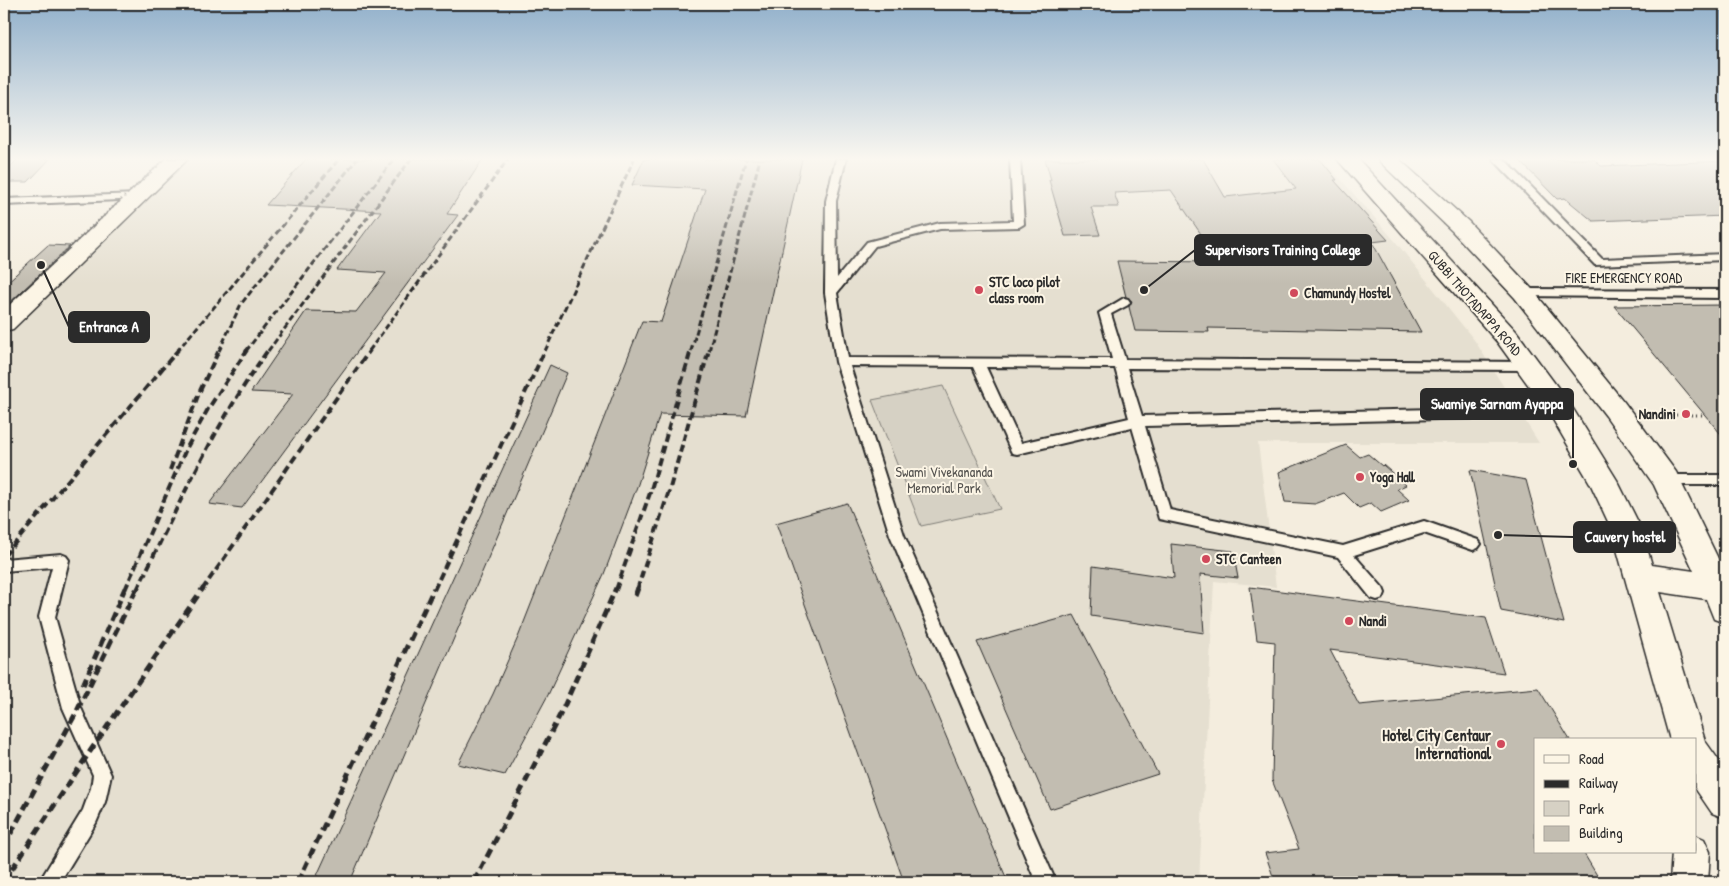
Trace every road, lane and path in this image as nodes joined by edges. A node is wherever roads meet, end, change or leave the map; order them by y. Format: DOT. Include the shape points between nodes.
graph roads {
  1 [pos="48,200"];
  2 [pos="121,200"];
  3 [pos="134,200"];
  4 [pos="831,200"];
  5 [pos="1018,200"];
  6 [pos="1383,200"];
  7 [pos="1432,200"];
  8 [pos="1538,200"];
  9 [pos="4,202"];
  10 [pos="1725,257"];
  11 [pos="34,281"];
  12 [pos="831,293"];
  13 [pos="1523,293"];
  14 [pos="1725,294"];
  15 [pos="1124,302"];
  16 [pos="4,322"];
  17 [pos="842,362"];
  18 [pos="978,363"];
  19 [pos="1119,364"];
  20 [pos="1528,366"];
  21 [pos="1561,411"];
  22 [pos="1661,415"];
  23 [pos="1705,415"];
  24 [pos="1136,421"];
  25 [pos="1666,480"];
  26 [pos="1725,480"];
  27 [pos="1473,544"];
  28 [pos="1343,552"];
  29 [pos="4,565"];
  30 [pos="1640,576"];
  31 [pos="1377,593"];
  32 [pos="1723,597"];
  33 [pos="1687,738"];
  34 [pos="1696,756"];
  35 [pos="1725,800"];
  36 [pos="1691,854"];
  37 [pos="48,882"];
  38 [pos="1046,882"];
  39 [pos="1689,882"];
  1 -- 9 [label="lane"];
  2 -- 11 [label="path, bridge"];
  3 -- 16 [label="main road"];
  4 -- 12 [label="lane"];
  5 -- 12 [label="lane" via="1019,224 940,226 871,244"];
  6 -- 20 [label="main road, GUBBI THOTADAPPA ROAD" via="1507,337"];
  7 -- 13 [label="main road"];
  8 -- 10 [label="lane" via="1599,263"];
  12 -- 17 [label="lane"];
  13 -- 14 [label="lane, FIRE EMERGENCY ROAD"];
  13 -- 25 [label="main road" via="1580,363"];
  15 -- 19 [label="lane" via="1104,313"];
  17 -- 18 [label="lane"];
  17 -- 38 [label="lane" via="897,535"];
  18 -- 19 [label="lane"];
  18 -- 24 [label="lane" via="1016,449"];
  19 -- 20 [label="lane"];
  19 -- 24 [label="lane"];
  20 -- 21 [label="main road, GUBBI THOTADAPPA ROAD"];
  21 -- 24 [label="lane"];
  21 -- 30 [label="main road, GUBBI THOTADAPPA ROAD" via="1603,480 1626,528"];
  22 -- 23 [label="path"];
  24 -- 28 [label="lane" via="1164,515"];
  25 -- 26 [label="lane"];
  25 -- 32 [label="main road"];
  27 -- 28 [label="lane" via="1424,527"];
  28 -- 31 [label="lane"];
  29 -- 37 [label="lane" via="61,560 47,617 72,708 102,775 102,785 90,816"];
  30 -- 32 [label="main road"];
  30 -- 33 [label="main road, GUBBI THOTADAPPA ROAD"];
  34 -- 35 [label="main road, GUBBI THOTADAPPA ROAD"];
  36 -- 39 [label="main road"];
}
